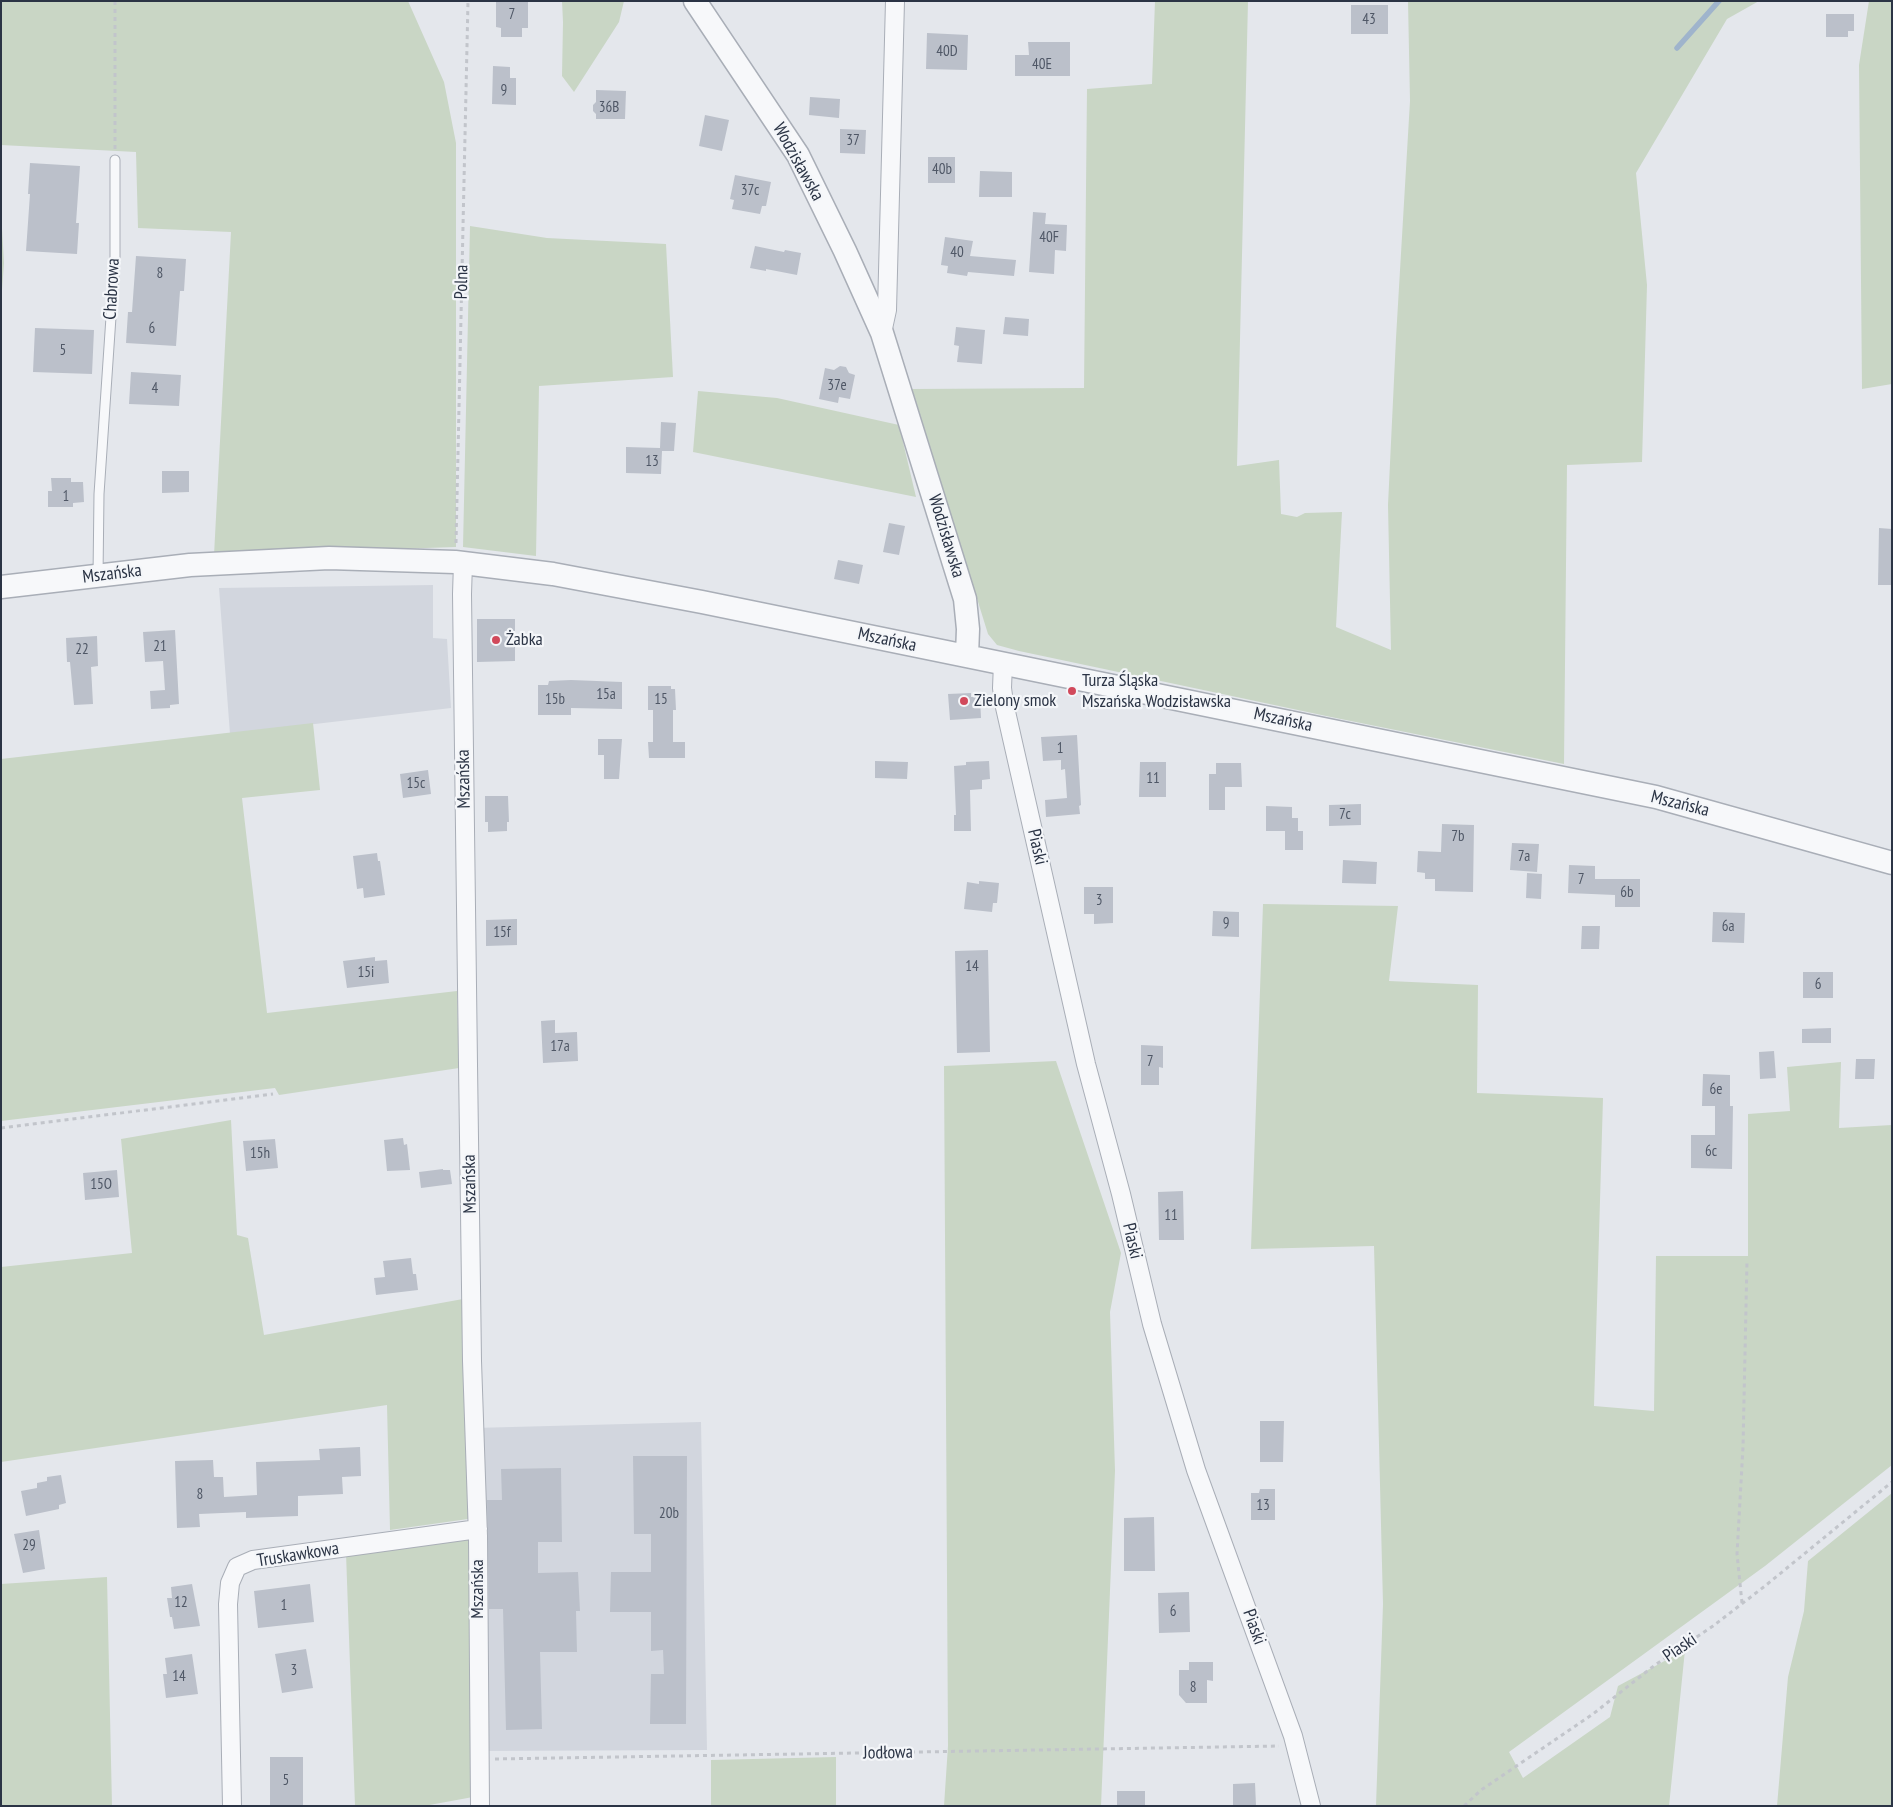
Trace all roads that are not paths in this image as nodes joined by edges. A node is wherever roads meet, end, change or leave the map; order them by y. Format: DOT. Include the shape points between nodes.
graph roads {
  1 [pos="696,1"];
  2 [pos="895,1"];
  3 [pos="115,160"];
  4 [pos="882,333"];
  5 [pos="459,562"];
  6 [pos="98,576"];
  7 [pos="1,587"];
  8 [pos="967,656"];
  9 [pos="1002,663"];
  10 [pos="1892,863"];
  11 [pos="478,1528"];
  12 [pos="232,1806"];
  13 [pos="480,1806"];
  14 [pos="1311,1806"];
  1 -- 4 [label="street, Wodzisławska" via="798,155"];
  2 -- 4 [label="street" via="888,310"];
  3 -- 6 [label="lane, Chabrowa" via="115,258 99,494"];
  4 -- 8 [label="street, Wodzisławska" via="962,591 968,629"];
  5 -- 6 [label="street, Mszańska" via="329,558 190,565"];
  5 -- 8 [label="street, Mszańska" via="616,585"];
  5 -- 11 [label="street, Mszańska"];
  6 -- 7 [label="street, Mszańska"];
  8 -- 9 [label="street, Mszańska"];
  9 -- 10 [label="street, Mszańska" via="1656,798"];
  9 -- 14 [label="street, Piaski" via="1004,702 1084,1055 1122,1194 1152,1324 1196,1470 1296,1746"];
  11 -- 12 [label="street, Truskawkowa" via="253,1560 238,1567 230,1583 228,1604"];
  11 -- 13 [label="street, Mszańska"];
}
